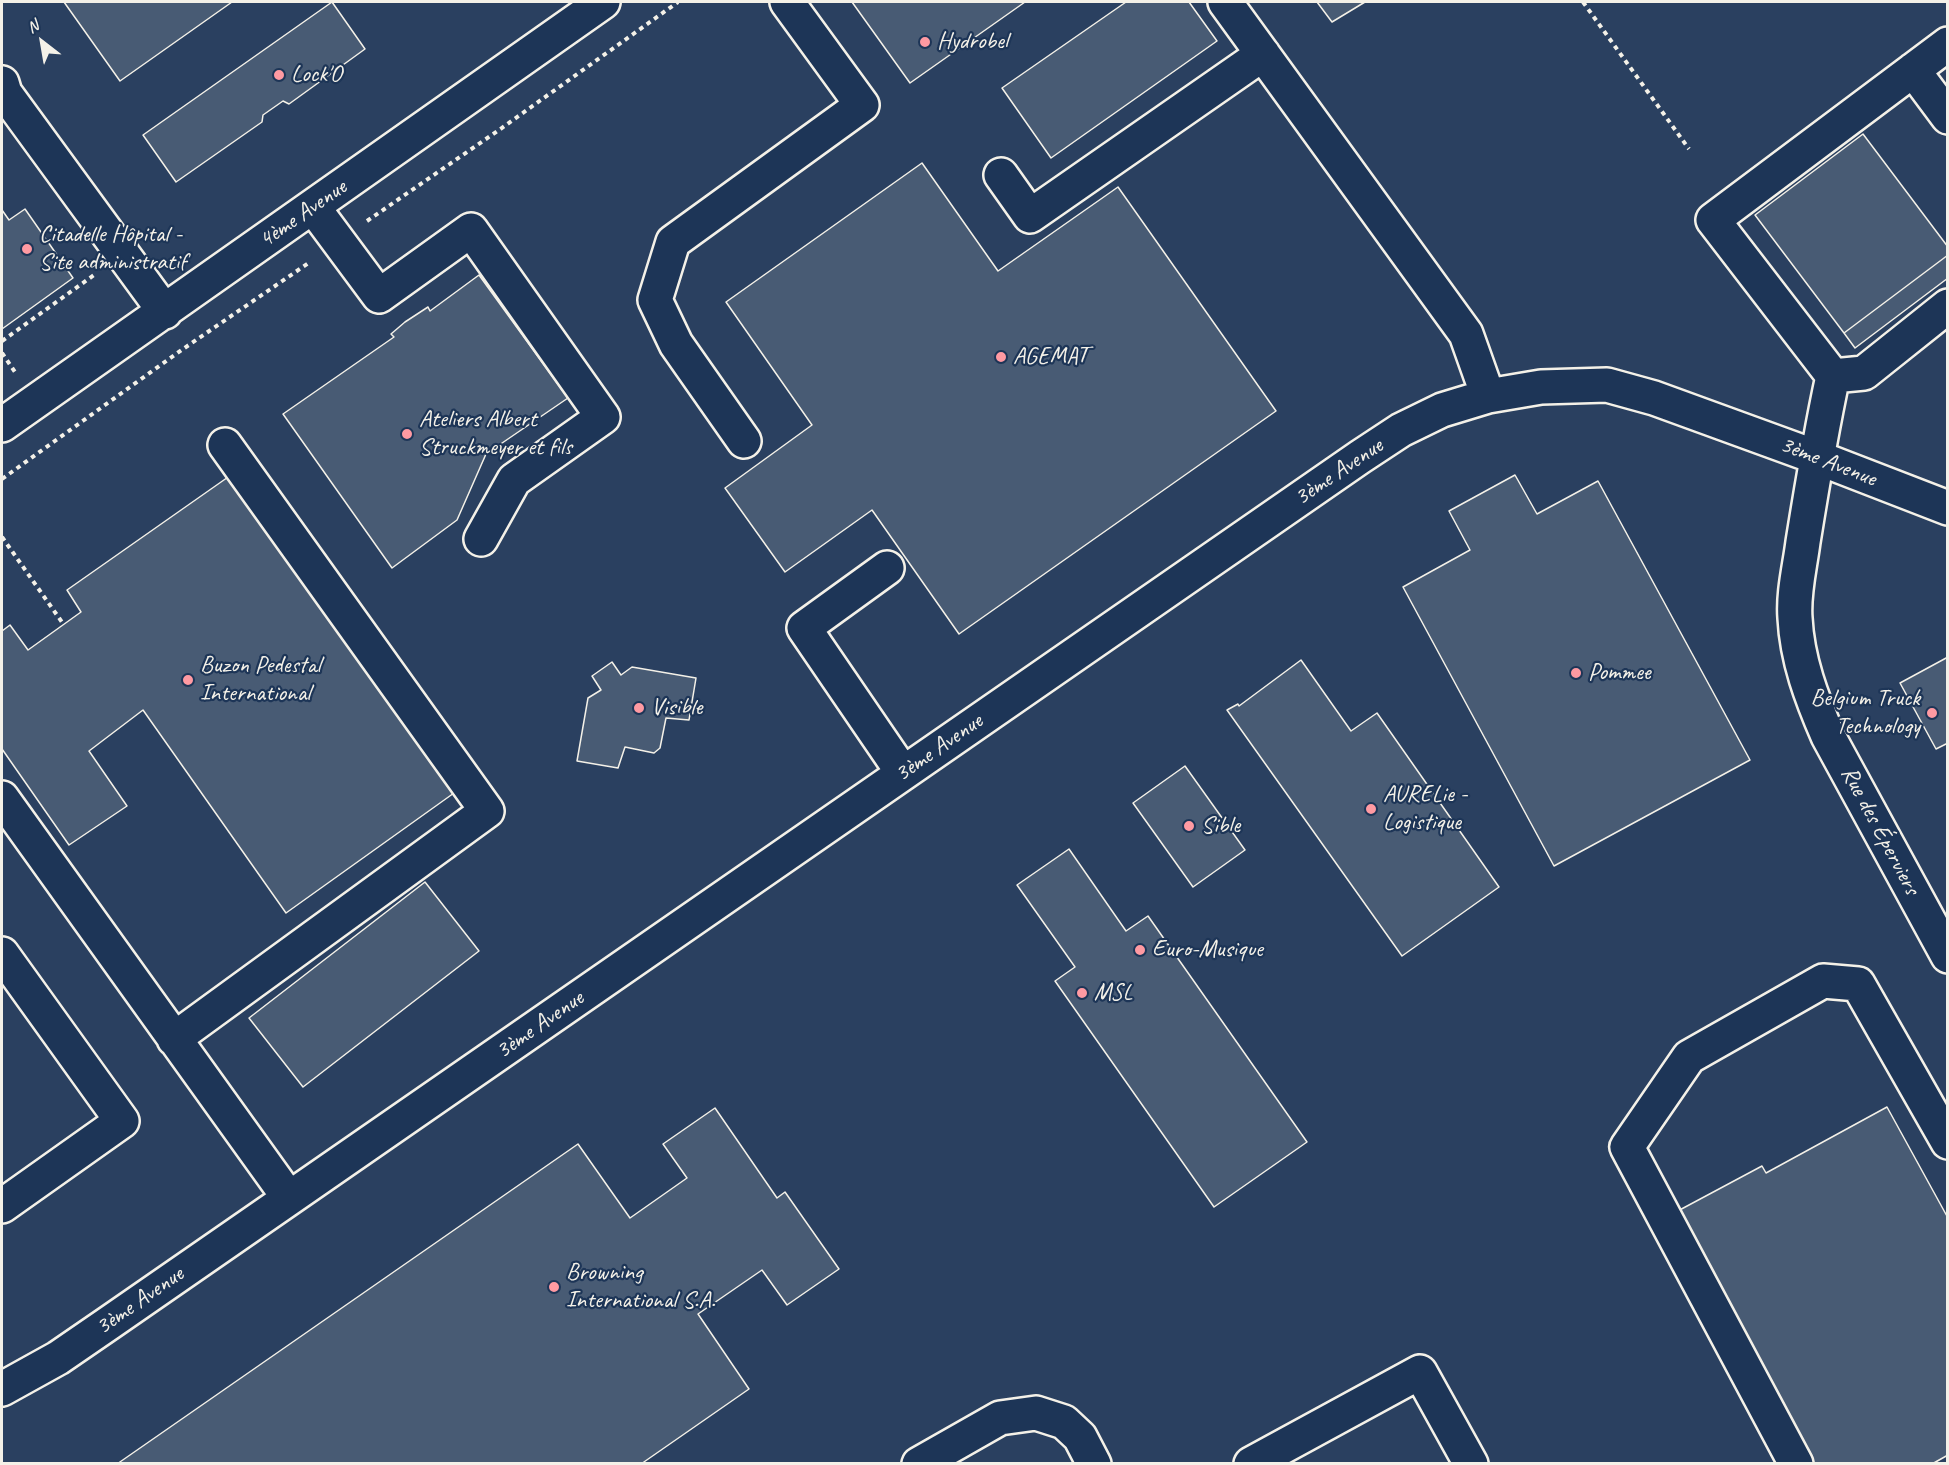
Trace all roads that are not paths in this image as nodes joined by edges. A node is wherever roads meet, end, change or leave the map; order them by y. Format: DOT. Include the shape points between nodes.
graph roads {
  1 [pos="603,2"];
  2 [pos="787,2"];
  3 [pos="1225,2"];
  4 [pos="1947,44"];
  5 [pos="1263,54"];
  6 [pos="1913,70"];
  7 [pos="2,83"];
  8 [pos="1947,117"];
  9 [pos="1001,176"];
  10 [pos="313,207"];
  11 [pos="1947,306"];
  12 [pos="165,312"];
  13 [pos="1833,376"];
  14 [pos="1488,396"];
  15 [pos="2,425"];
  16 [pos="744,441"];
  17 [pos="225,445"];
  18 [pos="1816,457"];
  19 [pos="1947,508"];
  20 [pos="481,539"];
  21 [pos="887,568"];
  22 [pos="903,773"];
  23 [pos="2,798"];
  24 [pos="2,954"];
  25 [pos="1947,956"];
  26 [pos="174,1039"];
  27 [pos="1947,1142"];
  28 [pos="289,1198"];
  29 [pos="2,1206"];
  30 [pos="2,1389"];
  31 [pos="918,1464"];
  32 [pos="1094,1464"];
  33 [pos="1251,1464"];
  34 [pos="1471,1464"];
  35 [pos="1796,1464"];
  1 -- 10 [label="street, 4ème Avenue"];
  2 -- 16 [label="street" via="862,105 673,242 655,300 676,344"];
  3 -- 5 [label="street"];
  4 -- 6 [label="street"];
  5 -- 9 [label="street" via="1030,216"];
  5 -- 14 [label="street" via="1466,334"];
  6 -- 8 [label="street"];
  6 -- 13 [label="street" via="1713,220"];
  7 -- 12 [label="street" via="5,93"];
  10 -- 12 [label="street, 4ème Avenue"];
  10 -- 20 [label="street" via="378,296 471,230 603,417 514,480"];
  11 -- 13 [label="street" via="1864,373"];
  12 -- 15 [label="street, 4ème Avenue"];
  13 -- 18 [label="street, Rue des Éperviers"];
  14 -- 18 [label="street, 3ème Avenue" via="1541,387 1607,385 1654,398"];
  14 -- 22 [label="street, 3ème Avenue" via="1442,410 1401,430"];
  17 -- 26 [label="street" via="487,811"];
  18 -- 19 [label="street, 3ème Avenue"];
  18 -- 25 [label="street, Rue des Éperviers" via="1794,618 1801,663 1828,736"];
  21 -- 22 [label="street" via="804,628"];
  22 -- 28 [label="street, 3ème Avenue"];
  23 -- 26 [label="street"];
  24 -- 29 [label="street" via="122,1121"];
  26 -- 28 [label="street"];
  27 -- 35 [label="street" via="1858,984 1823,981 1689,1057 1627,1147"];
  28 -- 30 [label="street, 3ème Avenue" via="57,1358"];
  31 -- 32 [label="street" via="1000,1418 1036,1413 1064,1422 1080,1437"];
  33 -- 34 [label="street" via="1420,1372"];
}
